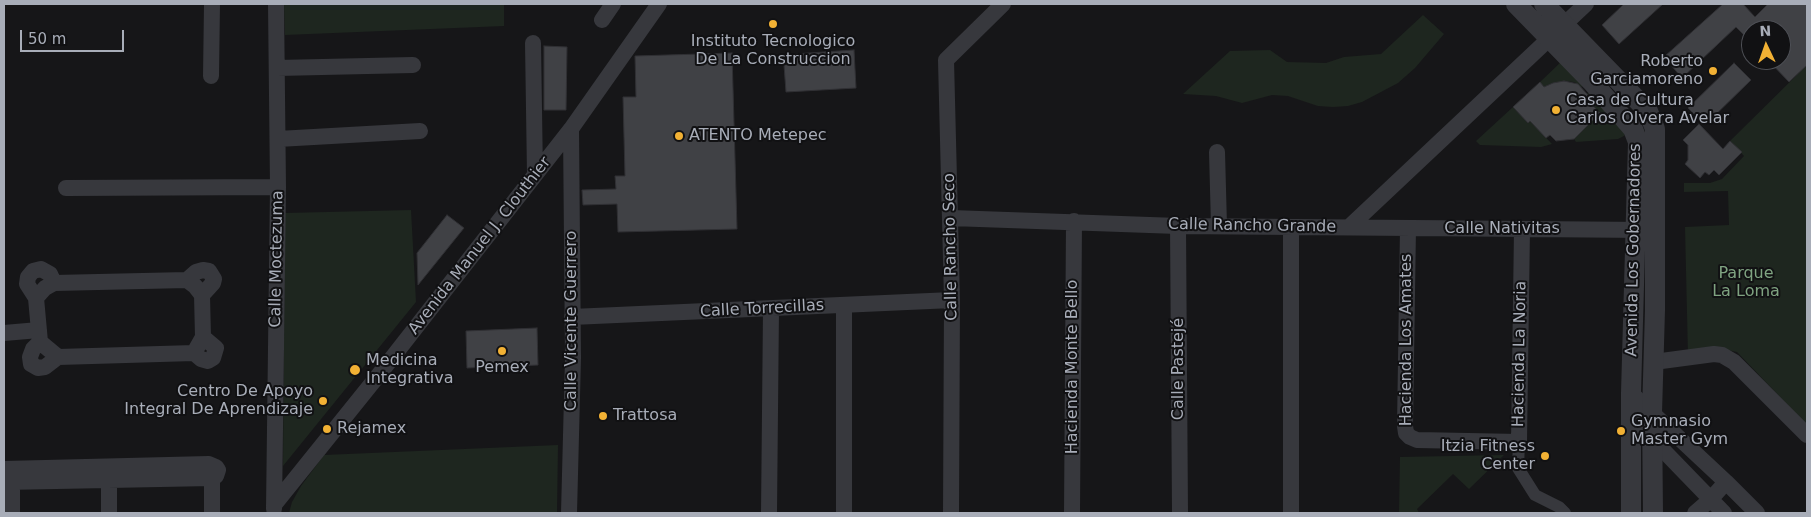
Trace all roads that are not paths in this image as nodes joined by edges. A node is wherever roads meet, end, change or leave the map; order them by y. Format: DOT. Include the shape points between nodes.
graph roads {
  1 [pos="212,4"];
  2 [pos="276,4"];
  3 [pos="613,4"];
  4 [pos="1003,4"];
  5 [pos="1516,4"];
  6 [pos="1544,4"];
  7 [pos="1586,4"];
  8 [pos="654,6"];
  9 [pos="602,20"];
  10 [pos="1565,25"];
  11 [pos="1550,38"];
  12 [pos="534,42"];
  13 [pos="413,65"];
  14 [pos="277,68"];
  15 [pos="211,76"];
  16 [pos="571,128"];
  17 [pos="420,131"];
  18 [pos="278,139"];
  19 [pos="1217,152"];
  20 [pos="535,175"];
  21 [pos="278,187"];
  22 [pos="66,188"];
  23 [pos="951,218"];
  24 [pos="1074,221"];
  25 [pos="1178,226"];
  26 [pos="1219,226"];
  27 [pos="1291,227"];
  28 [pos="1349,227"];
  29 [pos="1408,228"];
  30 [pos="1522,229"];
  31 [pos="1635,230"];
  32 [pos="1656,230"];
  33 [pos="952,300"];
  34 [pos="844,306"];
  35 [pos="771,309"];
  36 [pos="572,317"];
  37 [pos="4,333"];
  38 [pos="39,336"];
  39 [pos="58,357"];
  40 [pos="1654,362"];
  41 [pos="1631,393"];
  42 [pos="1652,413"];
  43 [pos="1632,418"];
  44 [pos="1807,435"];
  45 [pos="1652,438"];
  46 [pos="1483,442"];
  47 [pos="1519,442"];
  48 [pos="109,474"];
  49 [pos="8,475"];
  50 [pos="1726,482"];
  51 [pos="1710,500"];
  52 [pos="274,509"];
  53 [pos="12,513"];
  54 [pos="109,513"];
  55 [pos="212,513"];
  56 [pos="569,513"];
  57 [pos="769,513"];
  58 [pos="844,513"];
  59 [pos="951,513"];
  60 [pos="1072,513"];
  61 [pos="1180,513"];
  62 [pos="1291,513"];
  63 [pos="1565,513"];
  64 [pos="1632,513"];
  65 [pos="1653,513"];
  66 [pos="1695,513"];
  67 [pos="1724,513"];
  68 [pos="1757,513"];
  1 -- 15 [label="street"];
  2 -- 14 [label="street, Calle Moctezuma"];
  3 -- 9 [label="street"];
  4 -- 23 [label="street, Calle Rancho Seco" via="946,60"];
  5 -- 11 [label="street, Avenida Los Gobernadores"];
  6 -- 10 [label="street, Avenida Los Gobernadores"];
  7 -- 10 [label="street, Calle Rancho Grande"];
  8 -- 16 [label="street, Avenida Manuel J. Clouthier"];
  10 -- 11 [label="street, Calle Rancho Grande"];
  10 -- 32 [label="street, Avenida Los Gobernadores" via="1651,115 1656,137"];
  11 -- 28 [label="street, Calle Rancho Grande"];
  11 -- 31 [label="street, Avenida Los Gobernadores" via="1634,129 1638,142"];
  12 -- 20 [label="street"];
  13 -- 14 [label="street"];
  14 -- 18 [label="street, Calle Moctezuma"];
  16 -- 20 [label="street, Avenida Manuel J. Clouthier"];
  16 -- 36 [label="street, Calle Vicente Guerrero"];
  17 -- 18 [label="street"];
  18 -- 21 [label="street, Calle Moctezuma"];
  19 -- 26 [label="street"];
  20 -- 52 [label="street, Avenida Manuel J. Clouthier"];
  21 -- 22 [label="street"];
  21 -- 52 [label="street, Calle Moctezuma"];
  23 -- 24 [label="street, Calle Rancho Grande"];
  23 -- 33 [label="street, Calle Rancho Seco"];
  24 -- 25 [label="street, Calle Rancho Grande"];
  24 -- 60 [label="street, Hacienda Monte Bello"];
  25 -- 26 [label="street, Calle Rancho Grande"];
  25 -- 61 [label="street, Calle Pastejé"];
  26 -- 27 [label="street, Calle Rancho Grande"];
  27 -- 28 [label="street, Calle Rancho Grande"];
  27 -- 62 [label="street"];
  28 -- 29 [label="street, Calle Nativitas"];
  29 -- 30 [label="street, Calle Nativitas"];
  29 -- 46 [label="street, Hacienda Los Amates" via="1406,433 1417,440"];
  30 -- 31 [label="street, Calle Nativitas"];
  30 -- 47 [label="street, Hacienda La Noria"];
  31 -- 32 [label="street, Calle Nativitas"];
  31 -- 41 [label="street, Avenida Los Gobernadores"];
  32 -- 40 [label="street, Avenida Los Gobernadores"];
  33 -- 34 [label="street, Calle Torrecillas"];
  33 -- 59 [label="street, Calle Rancho Seco"];
  34 -- 35 [label="street, Calle Torrecillas"];
  34 -- 58 [label="street"];
  35 -- 36 [label="street, Calle Torrecillas"];
  35 -- 57 [label="street"];
  36 -- 56 [label="street, Calle Vicente Guerrero"];
  37 -- 38 [label="street"];
  38 -- 39 [label="street"];
  38 -- 39 [label="street" via="30,357 31,364 45,367"];
  38 -- 39 [label="street" via="36,298 54,283 187,280 202,295 203,338 194,353"];
  40 -- 42 [label="street, Avenida Los Gobernadores"];
  40 -- 44 [label="street" via="1722,355 1734,362"];
  41 -- 42 [label="street"];
  41 -- 43 [label="street, Avenida Los Gobernadores"];
  42 -- 45 [label="street, Avenida Los Gobernadores"];
  42 -- 50 [label="street"];
  43 -- 45 [label="street"];
  43 -- 64 [label="street, Avenida Los Gobernadores"];
  45 -- 51 [label="street"];
  45 -- 65 [label="street, Avenida Los Gobernadores"];
  46 -- 47 [label="street, Hacienda La Noria"];
  47 -- 63 [label="street" via="1518,468 1535,495"];
  48 -- 49 [label="street"];
  48 -- 54 [label="street"];
  48 -- 55 [label="street" via="212,478"];
  49 -- 53 [label="street"];
  50 -- 51 [label="street"];
  50 -- 68 [label="street"];
  51 -- 66 [label="street"];
  51 -- 67 [label="street"];
}
